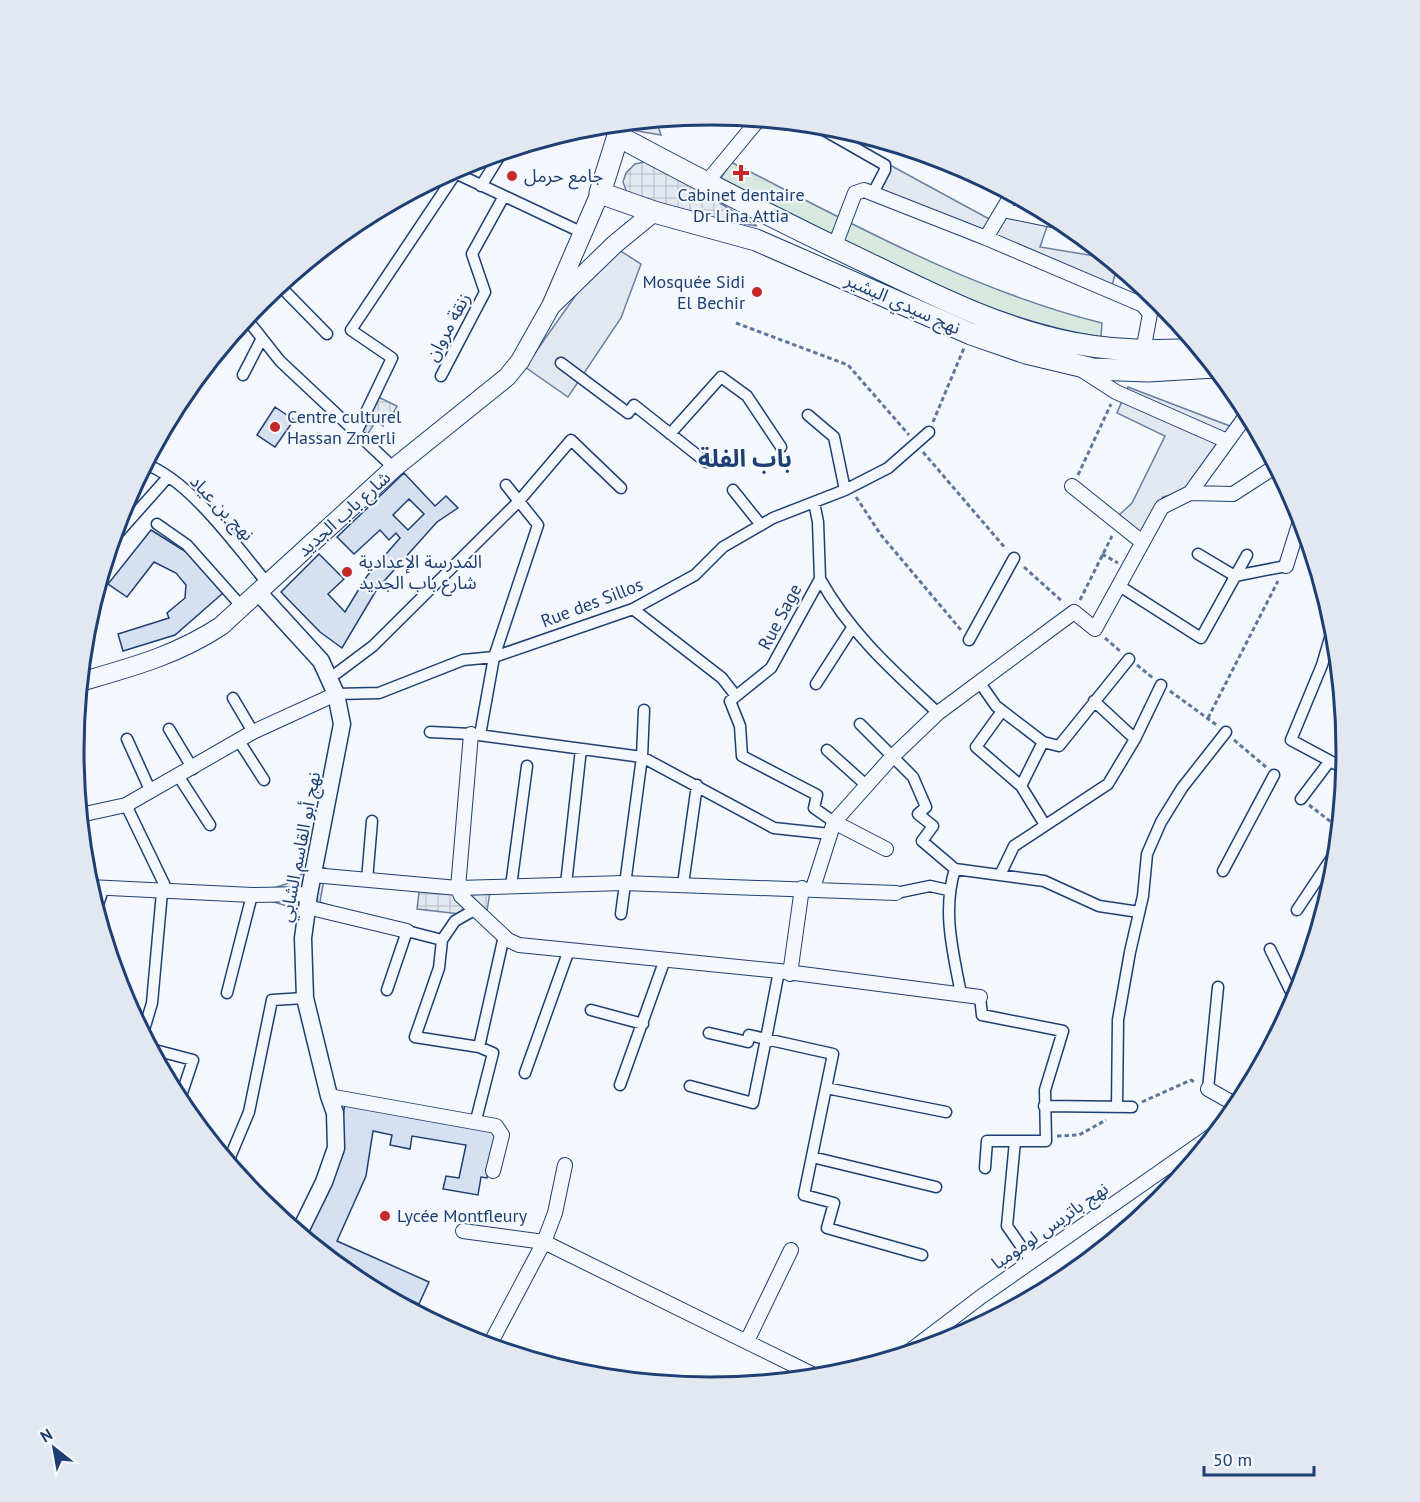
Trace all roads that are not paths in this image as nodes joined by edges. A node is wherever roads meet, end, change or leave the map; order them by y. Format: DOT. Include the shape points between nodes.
graph roads {
  1 [pos="753,126"];
  2 [pos="620,131"];
  3 [pos="622,131"];
  4 [pos="839,138"];
  5 [pos="495,163"];
  6 [pos="463,176"];
  7 [pos="706,183"];
  8 [pos="446,184"];
  9 [pos="481,186"];
  10 [pos="600,193"];
  11 [pos="873,193"];
  12 [pos="504,196"];
  13 [pos="1008,201"];
  14 [pos="1003,210"];
  15 [pos="654,212"];
  16 [pos="1035,217"];
  17 [pos="583,233"];
  18 [pos="986,238"];
  19 [pos="834,248"];
  20 [pos="285,291"];
  21 [pos="550,306"];
  22 [pos="978,314"];
  23 [pos="251,325"];
  24 [pos="327,334"];
  25 [pos="971,334"];
  26 [pos="262,338"];
  27 [pos="1190,349"];
  28 [pos="1143,351"];
  29 [pos="561,363"];
  30 [pos="1078,366"];
  31 [pos="1205,367"];
  32 [pos="243,375"];
  33 [pos="441,376"];
  34 [pos="808,415"];
  35 [pos="1242,421"];
  36 [pos="357,431"];
  37 [pos="929,432"];
  38 [pos="670,434"];
  39 [pos="1227,441"];
  40 [pos="781,447"];
  41 [pos="706,462"];
  42 [pos="153,467"];
  43 [pos="394,468"];
  44 [pos="1269,471"];
  45 [pos="168,477"];
  46 [pos="506,485"];
  47 [pos="1072,486"];
  48 [pos="621,488"];
  49 [pos="848,488"];
  50 [pos="733,490"];
  51 [pos="1190,493"];
  52 [pos="519,501"];
  53 [pos="814,502"];
  54 [pos="128,522"];
  55 [pos="157,524"];
  56 [pos="761,525"];
  57 [pos="1296,533"];
  58 [pos="1142,542"];
  59 [pos="1198,554"];
  60 [pos="1247,555"];
  61 [pos="1014,558"];
  62 [pos="1286,566"];
  63 [pos="1235,576"];
  64 [pos="820,579"];
  65 [pos="1118,585"];
  66 [pos="263,588"];
  67 [pos="243,608"];
  68 [pos="633,609"];
  69 [pos="852,628"];
  70 [pos="969,640"];
  71 [pos="1327,647"];
  72 [pos="494,657"];
  73 [pos="1129,659"];
  74 [pos="337,673"];
  75 [pos="88,680"];
  76 [pos="980,683"];
  77 [pos="816,684"];
  78 [pos="1161,685"];
  79 [pos="336,694"];
  80 [pos="736,696"];
  81 [pos="232,698"];
  82 [pos="1094,701"];
  83 [pos="644,710"];
  84 [pos="1002,711"];
  85 [pos="938,713"];
  86 [pos="860,724"];
  87 [pos="169,729"];
  88 [pos="253,732"];
  89 [pos="429,732"];
  90 [pos="1226,732"];
  91 [pos="476,735"];
  92 [pos="127,739"];
  93 [pos="1135,739"];
  94 [pos="239,741"];
  95 [pos="1043,742"];
  96 [pos="581,749"];
  97 [pos="827,750"];
  98 [pos="892,757"];
  99 [pos="642,758"];
  100 [pos="1329,762"];
  101 [pos="1336,765"];
  102 [pos="527,766"];
  103 [pos="193,769"];
  104 [pos="1274,775"];
  105 [pos="179,777"];
  106 [pos="264,780"];
  107 [pos="698,785"];
  108 [pos="866,785"];
  109 [pos="1021,786"];
  110 [pos="151,792"];
  111 [pos="1301,799"];
  112 [pos="126,806"];
  113 [pos="87,814"];
  114 [pos="372,821"];
  115 [pos="210,825"];
  116 [pos="1046,825"];
  117 [pos="832,828"];
  118 [pos="886,849"];
  119 [pos="1325,868"];
  120 [pos="955,869"];
  121 [pos="1223,871"];
  122 [pos="313,874"];
  123 [pos="1000,875"];
  124 [pos="366,879"];
  125 [pos="623,883"];
  126 [pos="566,884"];
  127 [pos="683,884"];
  128 [pos="511,885"];
  129 [pos="99,887"];
  130 [pos="104,887"];
  131 [pos="458,888"];
  132 [pos="808,888"];
  133 [pos="948,890"];
  134 [pos="165,892"];
  135 [pos="896,893"];
  136 [pos="101,895"];
  137 [pos="252,895"];
  138 [pos="308,901"];
  139 [pos="476,909"];
  140 [pos="1297,910"];
  141 [pos="1139,912"];
  142 [pos="621,914"];
  143 [pos="407,931"];
  144 [pos="504,936"];
  145 [pos="442,940"];
  146 [pos="1270,949"];
  147 [pos="569,950"];
  148 [pos="664,962"];
  149 [pos="785,972"];
  150 [pos="1218,987"];
  151 [pos="1289,988"];
  152 [pos="387,990"];
  153 [pos="227,993"];
  154 [pos="961,994"];
  155 [pos="980,997"];
  156 [pos="305,998"];
  157 [pos="591,1010"];
  158 [pos="146,1022"];
  159 [pos="643,1024"];
  160 [pos="709,1033"];
  161 [pos="766,1039"];
  162 [pos="479,1047"];
  163 [pos="162,1052"];
  164 [pos="525,1073"];
  165 [pos="620,1085"];
  166 [pos="690,1086"];
  167 [pos="826,1088"];
  168 [pos="183,1089"];
  169 [pos="1208,1089"];
  170 [pos="329,1096"];
  171 [pos="1229,1101"];
  172 [pos="1044,1106"];
  173 [pos="1117,1107"];
  174 [pos="1132,1107"];
  175 [pos="946,1112"];
  176 [pos="476,1120"];
  177 [pos="1015,1141"];
  178 [pos="1194,1148"];
  179 [pos="231,1154"];
  180 [pos="812,1157"];
  181 [pos="565,1165"];
  182 [pos="985,1168"];
  183 [pos="493,1172"];
  184 [pos="936,1187"];
  185 [pos="302,1226"];
  186 [pos="463,1231"];
  187 [pos="544,1242"];
  188 [pos="791,1250"];
  189 [pos="922,1256"];
  190 [pos="1032,1262"];
  191 [pos="929,1337"];
  192 [pos="493,1338"];
  193 [pos="747,1341"];
  194 [pos="804,1370"];
  1 -- 7 [label="street"];
  2 -- 10 [label="main road"];
  3 -- 7 [label="main road, نهج سيدي البشير"];
  4 -- 11 [label="street" via="885,165"];
  5 -- 9 [label="street"];
  6 -- 9 [label="street"];
  7 -- 19 [label="main road, نهج سيدي البشير"];
  8 -- 36 [label="street" via="351,330 392,358"];
  9 -- 12 [label="street"];
  10 -- 15 [label="main road, نهج سيدي البشير"];
  10 -- 17 [label="main road, شارع باب الجديد"];
  11 -- 18 [label="street"];
  11 -- 19 [label="street" via="856,191"];
  12 -- 17 [label="street"];
  12 -- 33 [label="street, زنقة مروان" via="472,254 485,291"];
  13 -- 14 [label="street"];
  14 -- 16 [label="street"];
  14 -- 18 [label="street"];
  15 -- 21 [label="main road, شارع باب الجديد"];
  15 -- 25 [label="main road, نهج سيدي البشير" via="756,240"];
  17 -- 21 [label="main road, شارع باب الجديد"];
  18 -- 28 [label="street" via="1145,306 1150,314"];
  19 -- 22 [label="main road, نهج سيدي البشير"];
  20 -- 24 [label="street"];
  21 -- 43 [label="main road, شارع باب الجديد" via="520,361 501,383"];
  22 -- 25 [label="main road"];
  22 -- 28 [label="main road, نهج سيدي البشير" via="1061,340"];
  23 -- 26 [label="street"];
  25 -- 30 [label="main road, نهج سيدي البشير"];
  26 -- 32 [label="street"];
  26 -- 36 [label="street" via="280,361"];
  27 -- 28 [label="main road, نهج سيدي البشير"];
  29 -- 38 [label="street" via="628,413 634,405"];
  30 -- 31 [label="main road, نهج سيدي البشير" via="1148,370"];
  30 -- 39 [label="street" via="1116,392"];
  34 -- 49 [label="street" via="834,437"];
  35 -- 39 [label="street"];
  36 -- 43 [label="street"];
  37 -- 49 [label="street, Rue des Sillos" via="888,468"];
  38 -- 40 [label="street" via="721,377 747,396"];
  38 -- 41 [label="street"];
  39 -- 51 [label="street"];
  42 -- 45 [label="street, نهج بن عياد"];
  43 -- 66 [label="main road, شارع باب الجديد"];
  44 -- 51 [label="street" via="1229,496"];
  45 -- 54 [label="street"];
  45 -- 66 [label="street, نهج بن عياد" via="198,502"];
  46 -- 52 [label="street"];
  47 -- 58 [label="street"];
  48 -- 52 [label="street" via="571,440"];
  49 -- 53 [label="street, Rue des Sillos"];
  50 -- 56 [label="street"];
  51 -- 58 [label="street" via="1162,507"];
  52 -- 72 [label="street" via="538,525"];
  52 -- 74 [label="street" via="373,646"];
  53 -- 56 [label="street, Rue des Sillos"];
  53 -- 64 [label="street, Rue Sage"];
  55 -- 67 [label="street" via="187,545"];
  56 -- 68 [label="street, Rue des Sillos" via="723,547 695,575"];
  57 -- 62 [label="street"];
  58 -- 65 [label="street"];
  59 -- 63 [label="street"];
  60 -- 63 [label="street"];
  61 -- 70 [label="street"];
  62 -- 63 [label="street"];
  63 -- 65 [label="street" via="1201,638"];
  64 -- 69 [label="street"];
  64 -- 80 [label="street, Rue Sage" via="771,668"];
  65 -- 76 [label="street" via="1095,629 1074,612"];
  66 -- 67 [label="main road, شارع باب الجديد"];
  66 -- 79 [label="street, نهج أبو القاسم الشابي" via="321,661"];
  67 -- 75 [label="main road, شارع باب الجديد" via="199,641 157,661"];
  68 -- 72 [label="street, Rue des Sillos"];
  68 -- 80 [label="street" via="722,678"];
  69 -- 77 [label="street"];
  69 -- 85 [label="street" via="869,650"];
  71 -- 100 [label="street" via="1291,740"];
  72 -- 79 [label="street, Rue des Sillos" via="464,660 379,693"];
  72 -- 91 [label="street"];
  73 -- 82 [label="street"];
  76 -- 84 [label="street"];
  76 -- 85 [label="street"];
  78 -- 93 [label="street"];
  79 -- 88 [label="street"];
  79 -- 122 [label="street, نهج أبو القاسم الشابي" via="341,710 341,740"];
  80 -- 117 [label="street" via="730,701 740,726 742,756 817,795 814,808"];
  81 -- 88 [label="street"];
  82 -- 93 [label="street"];
  82 -- 95 [label="street" via="1059,746"];
  83 -- 99 [label="street"];
  84 -- 95 [label="street"];
  84 -- 109 [label="street" via="976,747"];
  85 -- 98 [label="street"];
  86 -- 98 [label="street"];
  87 -- 103 [label="street"];
  88 -- 94 [label="street"];
  89 -- 91 [label="street"];
  90 -- 141 [label="street" via="1161,822 1147,855"];
  91 -- 96 [label="street"];
  91 -- 131 [label="street"];
  92 -- 110 [label="street"];
  93 -- 116 [label="street" via="1108,784"];
  94 -- 103 [label="street"];
  94 -- 106 [label="street"];
  95 -- 109 [label="street"];
  96 -- 99 [label="street"];
  96 -- 126 [label="street"];
  97 -- 108 [label="street"];
  98 -- 108 [label="street"];
  98 -- 120 [label="street" via="913,777 926,807 918,814 933,826 922,842"];
  99 -- 107 [label="street"];
  99 -- 125 [label="street"];
  100 -- 101 [label="street"];
  100 -- 111 [label="street"];
  102 -- 128 [label="street"];
  103 -- 105 [label="street"];
  104 -- 121 [label="street"];
  105 -- 110 [label="street"];
  105 -- 115 [label="street"];
  107 -- 117 [label="street" via="774,828"];
  107 -- 127 [label="street"];
  108 -- 117 [label="street"];
  109 -- 116 [label="street"];
  110 -- 112 [label="street"];
  112 -- 113 [label="street"];
  112 -- 134 [label="street"];
  114 -- 124 [label="street"];
  116 -- 123 [label="street" via="1014,846"];
  117 -- 118 [label="street"];
  117 -- 132 [label="street"];
  119 -- 140 [label="street"];
  120 -- 123 [label="street"];
  120 -- 133 [label="street"];
  122 -- 124 [label="street"];
  122 -- 138 [label="street, نهج أبو القاسم الشابي"];
  123 -- 141 [label="street" via="1044,882 1100,906"];
  124 -- 131 [label="street"];
  125 -- 126 [label="street"];
  125 -- 127 [label="street"];
  125 -- 142 [label="street"];
  126 -- 128 [label="street"];
  127 -- 132 [label="street"];
  128 -- 131 [label="street"];
  129 -- 130 [label="street"];
  130 -- 134 [label="street"];
  130 -- 136 [label="street"];
  131 -- 139 [label="street"];
  132 -- 135 [label="street"];
  132 -- 149 [label="street"];
  133 -- 135 [label="street" via="930,886"];
  133 -- 154 [label="street" via="949,935"];
  134 -- 137 [label="street"];
  134 -- 158 [label="street"];
  137 -- 138 [label="street"];
  137 -- 153 [label="street"];
  138 -- 143 [label="street"];
  138 -- 156 [label="street, نهج أبو القاسم الشابي" via="303,938"];
  139 -- 144 [label="street"];
  139 -- 145 [label="street" via="455,921"];
  141 -- 173 [label="street" via="1118,1020"];
  143 -- 145 [label="street"];
  143 -- 152 [label="street"];
  144 -- 147 [label="street" via="519,945"];
  144 -- 162 [label="street"];
  145 -- 162 [label="street" via="438,968 415,1037"];
  146 -- 151 [label="street"];
  147 -- 148 [label="street"];
  147 -- 164 [label="street"];
  148 -- 149 [label="street"];
  148 -- 159 [label="street"];
  149 -- 154 [label="street"];
  149 -- 161 [label="street"];
  150 -- 169 [label="street"];
  154 -- 155 [label="street"];
  155 -- 172 [label="street" via="982,1015 1063,1031"];
  156 -- 170 [label="street, نهج أبو القاسم الشابي"];
  156 -- 179 [label="street" via="272,1000 249,1112"];
  157 -- 159 [label="street"];
  159 -- 165 [label="street"];
  160 -- 161 [label="street" via="748,1042 749,1035"];
  161 -- 166 [label="street" via="753,1103"];
  161 -- 167 [label="street" via="833,1054"];
  162 -- 176 [label="street" via="493,1053"];
  163 -- 168 [label="street" via="193,1060"];
  167 -- 175 [label="street"];
  167 -- 180 [label="street"];
  169 -- 171 [label="street"];
  170 -- 176 [label="street"];
  170 -- 185 [label="street, نهج أبو القاسم الشابي" via="335,1113 336,1148"];
  172 -- 173 [label="street"];
  172 -- 177 [label="street" via="1046,1141"];
  173 -- 174 [label="street"];
  176 -- 183 [label="street" via="501,1131"];
  177 -- 182 [label="street" via="987,1141"];
  177 -- 190 [label="street" via="1007,1226"];
  178 -- 190 [label="street, نهج باتريس لومومبا"];
  180 -- 184 [label="street"];
  180 -- 189 [label="street" via="804,1195 834,1203 826,1228"];
  181 -- 187 [label="street"];
  186 -- 187 [label="street"];
  187 -- 192 [label="street"];
  187 -- 193 [label="street"];
  188 -- 193 [label="street"];
  190 -- 191 [label="street, نهج باتريس لومومبا"];
  193 -- 194 [label="street"];
}
